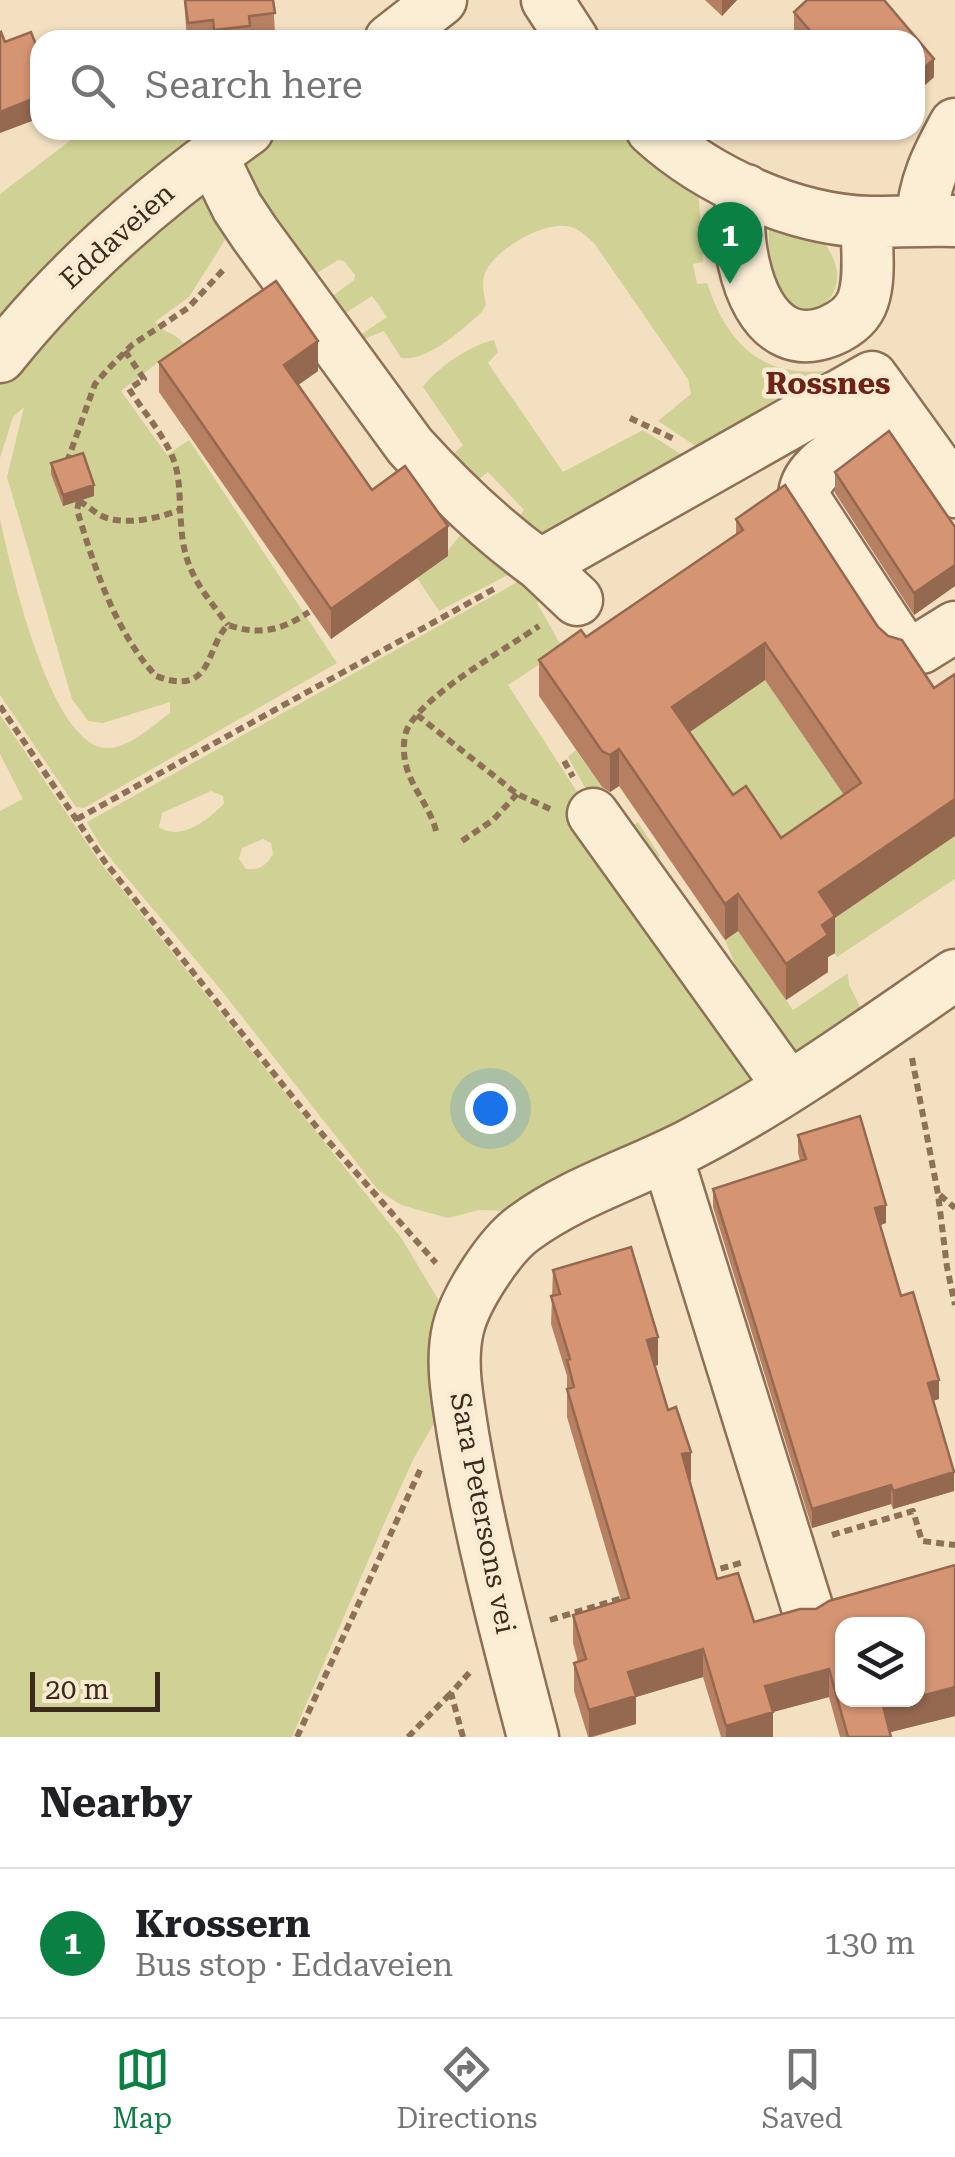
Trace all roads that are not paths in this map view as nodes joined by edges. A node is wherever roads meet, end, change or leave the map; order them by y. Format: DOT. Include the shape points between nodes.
graph roads {
  1 [pos="441,0"];
  2 [pos="547,0"];
  3 [pos="403,30"];
  4 [pos="566,30"];
  5 [pos="955,124"];
  6 [pos="666,140"];
  7 [pos="230,143"];
  8 [pos="746,190"];
  9 [pos="938,220"];
  10 [pos="866,222"];
  11 [pos="839,327"];
  12 [pos="0,357"];
  13 [pos="882,390"];
  14 [pos="955,492"];
  15 [pos="540,565"];
  16 [pos="577,600"];
  17 [pos="955,627"];
  18 [pos="593,814"];
  19 [pos="955,975"];
  20 [pos="789,1087"];
  21 [pos="667,1156"];
  22 [pos="808,1610"];
  23 [pos="533,1737"];
  1 -- 3 [label="street"];
  2 -- 4 [label="street"];
  5 -- 9 [label="street" via="923,196"];
  6 -- 8 [label="street"];
  7 -- 12 [label="street, Eddaveien" via="148,204 78,269"];
  7 -- 15 [label="street" via="237,207 410,446"];
  8 -- 10 [label="street" via="788,207"];
  8 -- 11 [label="street" via="739,218 760,309 778,328 801,337"];
  9 -- 10 [label="street"];
  10 -- 11 [label="street" via="862,302"];
  11 -- 13 [label="street"];
  13 -- 14 [label="street"];
  13 -- 15 [label="street"];
  13 -- 17 [label="street" via="878,424 820,467 804,498 902,648 922,648"];
  15 -- 16 [label="street"];
  18 -- 20 [label="street"];
  19 -- 20 [label="street, Sara Petersons vei"];
  20 -- 21 [label="street, Sara Petersons vei"];
  21 -- 22 [label="street"];
  21 -- 23 [label="street, Sara Petersons vei" via="526,1226 510,1240 459,1326 455,1350 472,1488"];
}
